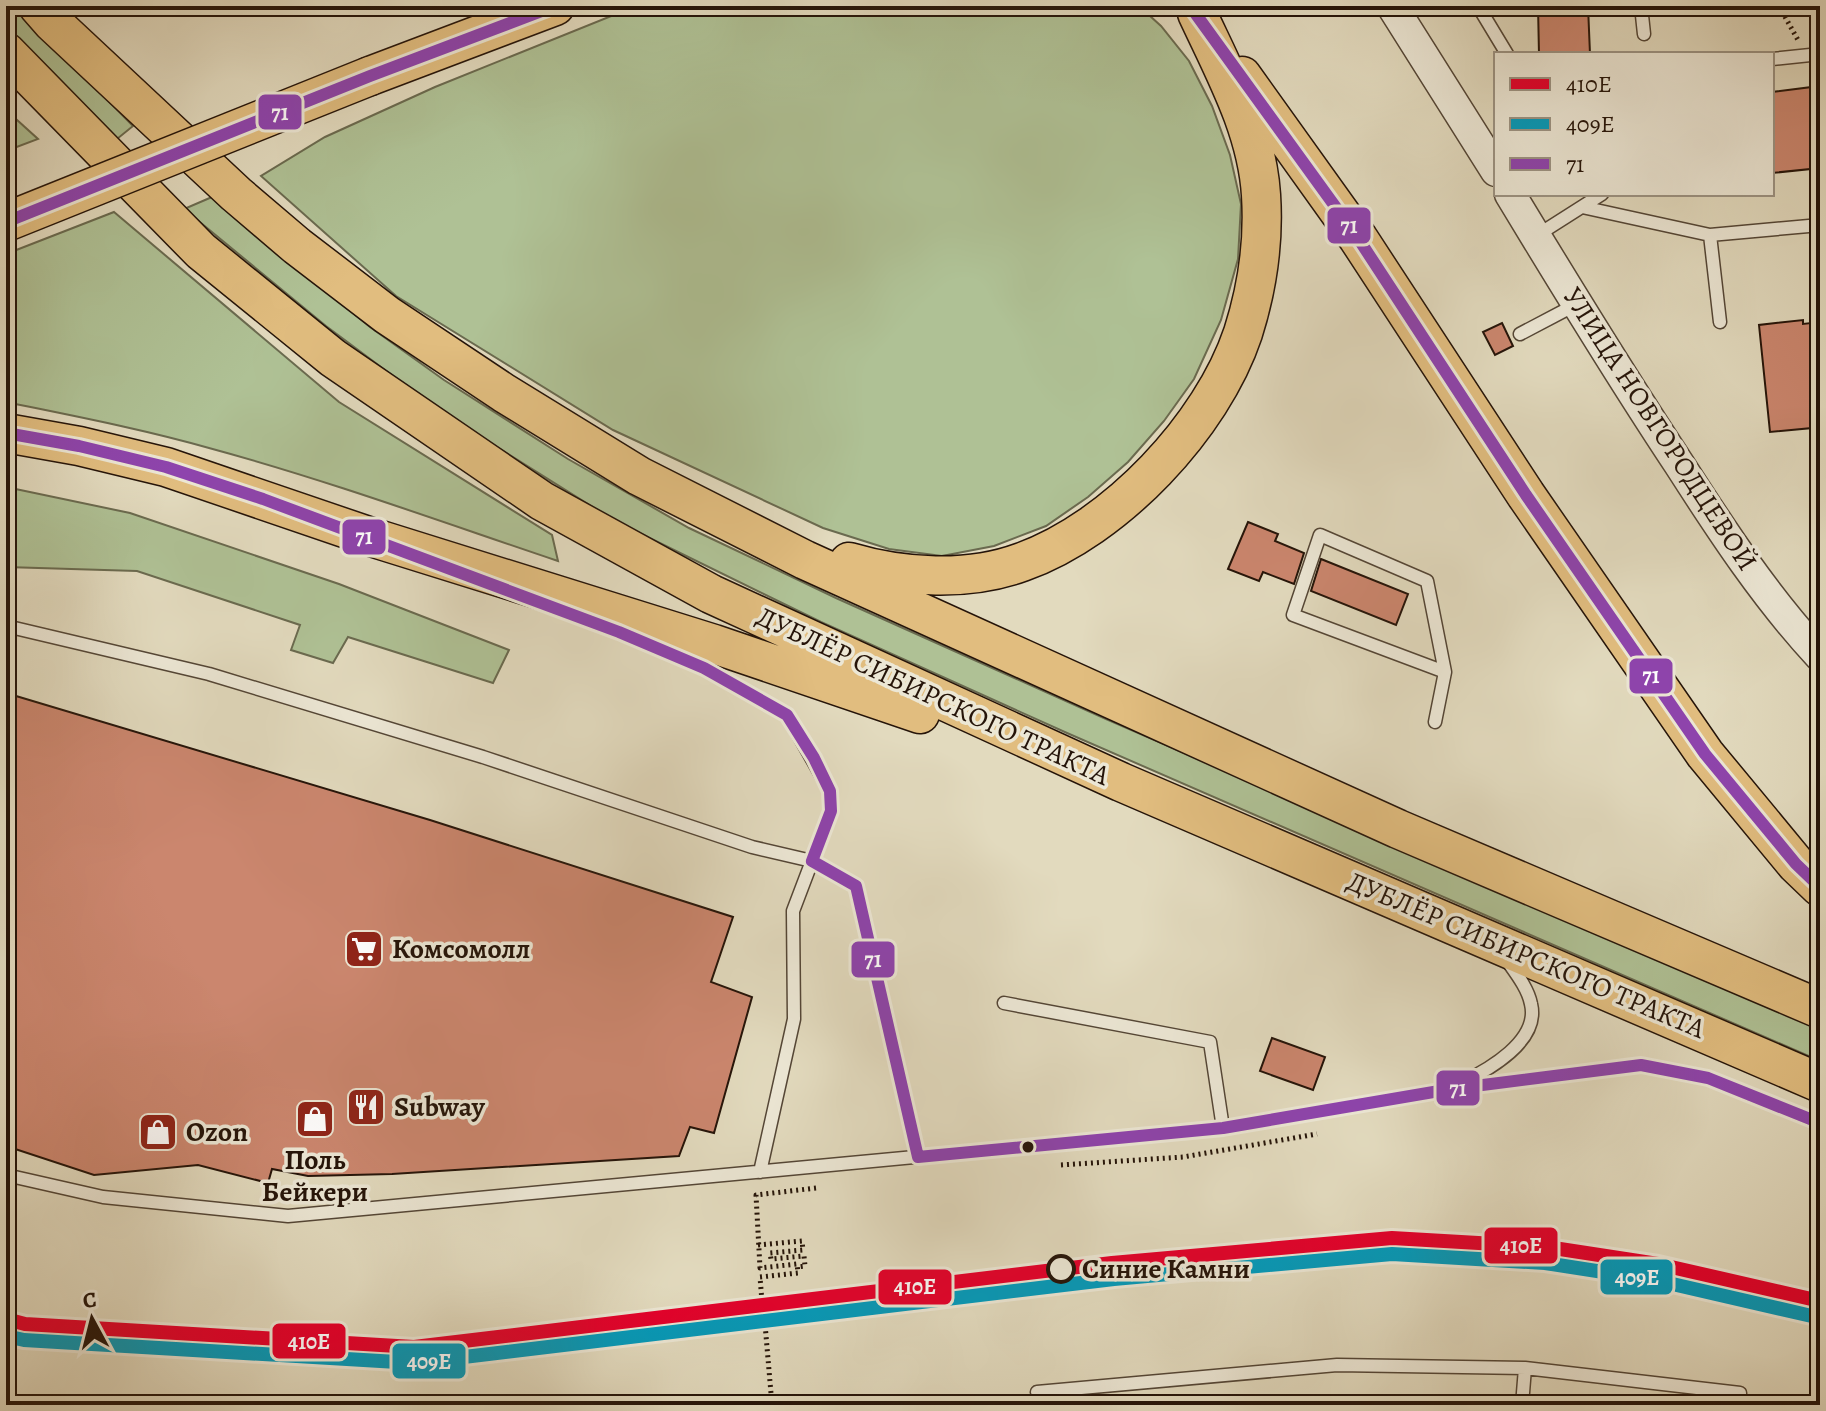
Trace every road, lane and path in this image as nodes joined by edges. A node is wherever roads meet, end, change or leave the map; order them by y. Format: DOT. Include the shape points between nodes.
graph roads {
  1 [pos="555,6"];
  2 [pos="1392,6"];
  3 [pos="1478,6"];
  4 [pos="1641,6"];
  5 [pos="1779,6"];
  6 [pos="1194,10"];
  7 [pos="45,14"];
  8 [pos="1644,34"];
  9 [pos="6,52"];
  10 [pos="1506,52"];
  11 [pos="1814,55"];
  12 [pos="1774,59"];
  13 [pos="1494,168"];
  14 [pos="1511,196"];
  15 [pos="1599,196"];
  16 [pos="1582,207"];
  17 [pos="6,222"];
  18 [pos="1820,225"];
  19 [pos="1710,235"];
  20 [pos="1536,236"];
  21 [pos="1577,304"];
  22 [pos="1720,322"];
  23 [pos="1520,334"];
  24 [pos="504,393"];
  25 [pos="6,433"];
  26 [pos="371,537"];
  27 [pos="6,626"];
  28 [pos="1820,656"];
  29 [pos="1445,672"];
  30 [pos="1435,722"];
  31 [pos="1121,782"];
  32 [pos="812,861"];
  33 [pos="1820,887"];
  34 [pos="1489,939"];
  35 [pos="1004,1003"];
  36 [pos="1820,1009"];
  37 [pos="1820,1083"];
  38 [pos="1451,1089"];
  39 [pos="1820,1123"];
  40 [pos="1223,1128"];
  41 [pos="918,1157"];
  42 [pos="760,1172"];
  43 [pos="6,1175"];
  44 [pos="829,1187"];
  45 [pos="758,1245"];
  46 [pos="798,1267"];
  47 [pos="1525,1368"];
  48 [pos="1037,1392"];
  49 [pos="1740,1393"];
  50 [pos="772,1401"];
  51 [pos="1522,1405"];
  1 -- 17 [label="main road, bridge"];
  2 -- 13 [label="street"];
  3 -- 10 [label="lane"];
  4 -- 8 [label="lane"];
  5 -- 11 [label="path"];
  6 -- 24 [label="main road" via="1238,103 1257,166 1262,230 1257,276 1243,334 1222,380 1185,435 1150,477 1076,537 1019,563 985,571 930,575 877,570 848,562"];
  6 -- 33 [label="main road" via="1358,238 1526,495 1705,754"];
  7 -- 24 [label="main road" via="297,246 387,315"];
  9 -- 31 [label="main road, ДУБЛЁР СИБИРСКОГО ТРАКТА" via="201,251 333,358 542,501 711,594"];
  11 -- 12 [label="lane"];
  14 -- 20 [label="street, УЛИЦА НОВГОРОДЦЕВОЙ"];
  15 -- 16 [label="lane"];
  16 -- 19 [label="lane"];
  16 -- 20 [label="lane"];
  18 -- 19 [label="lane"];
  19 -- 22 [label="lane"];
  20 -- 21 [label="street, УЛИЦА НОВГОРОДЦЕВОЙ"];
  21 -- 23 [label="lane"];
  21 -- 28 [label="street, УЛИЦА НОВГОРОДЦЕВОЙ" via="1726,537"];
  24 -- 36 [label="main road" via="639,476 805,560 1398,829"];
  25 -- 26 [label="main road" via="166,467"];
  26 -- 31 [label="main road" via="714,644"];
  26 -- 32 [label="lane" via="704,668 787,715 830,791 831,811"];
  27 -- 32 [label="lane" via="209,674 483,757 752,847"];
  29 -- 29 [label="lane" via="1427,581 1320,535 1293,615"];
  29 -- 30 [label="lane"];
  31 -- 34 [label="main road, ДУБЛЁР СИБИРСКОГО ТРАКТА"];
  32 -- 41 [label="lane" via="856,886"];
  32 -- 42 [label="lane" via="793,911 794,1019"];
  34 -- 37 [label="main road, ДУБЛЁР СИБИРСКОГО ТРАКТА"];
  34 -- 38 [label="lane" via="1515,972 1531,1003 1532,1020 1502,1059"];
  35 -- 40 [label="lane" via="1210,1042"];
  38 -- 39 [label="lane" via="1641,1065 1708,1078"];
  38 -- 40 [label="lane"];
  40 -- 41 [label="lane"];
  41 -- 42 [label="lane"];
  42 -- 43 [label="lane" via="288,1216 103,1197"];
  44 -- 45 [label="path" via="756,1195"];
  45 -- 46 [label="path" via="760,1268"];
  45 -- 46 [label="path" via="802,1241 803,1250 770,1253 771,1259 804,1256 805,1266"];
  46 -- 50 [label="path" via="798,1273 760,1277 763,1314 732,1318 733,1328 765,1324"];
  47 -- 48 [label="lane" via="1337,1365"];
  47 -- 49 [label="lane"];
  47 -- 51 [label="lane"];
}
